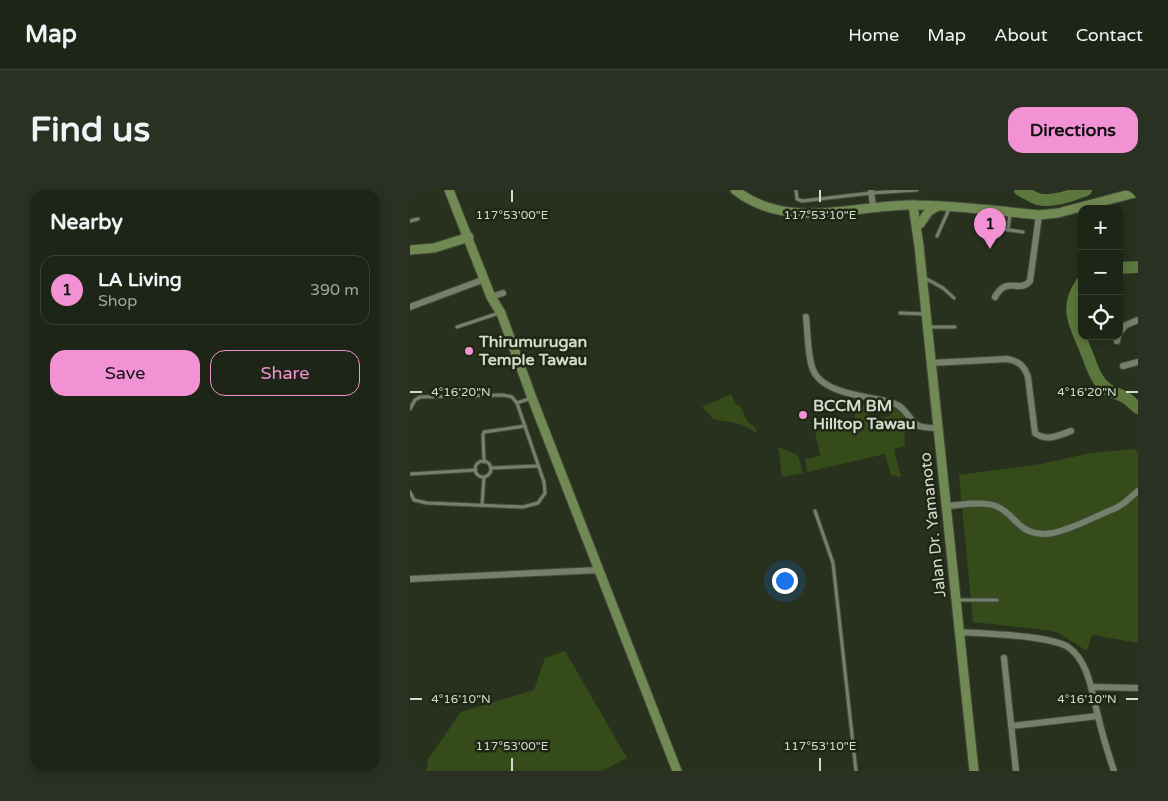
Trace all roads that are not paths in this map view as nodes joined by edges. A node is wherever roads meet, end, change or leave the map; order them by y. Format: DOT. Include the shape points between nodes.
graph roads {
  1 [pos="449,190"];
  2 [pos="458,190"];
  3 [pos="735,190"];
  4 [pos="796,190"];
  5 [pos="917,190"];
  6 [pos="871,191"];
  7 [pos="880,191"];
  8 [pos="864,192"];
  9 [pos="1138,192"];
  10 [pos="898,205"];
  11 [pos="916,205"];
  12 [pos="938,206"];
  13 [pos="873,207"];
  14 [pos="950,207"];
  15 [pos="980,210"];
  16 [pos="1010,212"];
  17 [pos="1039,215"];
  18 [pos="418,219"];
  19 [pos="410,221"];
  20 [pos="917,224"];
  21 [pos="1008,230"];
  22 [pos="1023,232"];
  23 [pos="937,236"];
  24 [pos="468,237"];
  25 [pos="410,250"];
  26 [pos="923,276"];
  27 [pos="485,279"];
  28 [pos="995,297"];
  29 [pos="954,298"];
  30 [pos="497,300"];
  31 [pos="410,304"];
  32 [pos="900,313"];
  33 [pos="926,314"];
  34 [pos="806,316"];
  35 [pos="1138,320"];
  36 [pos="457,327"];
  37 [pos="928,327"];
  38 [pos="955,327"];
  39 [pos="1123,330"];
  40 [pos="1138,362"];
  41 [pos="932,363"];
  42 [pos="1123,366"];
  43 [pos="532,398"];
  44 [pos="517,403"];
  45 [pos="410,409"];
  46 [pos="525,426"];
  47 [pos="938,428"];
  48 [pos="1071,431"];
  49 [pos="484,462"];
  50 [pos="538,466"];
  51 [pos="491,468"];
  52 [pos="476,470"];
  53 [pos="410,474"];
  54 [pos="484,477"];
  55 [pos="1138,491"];
  56 [pos="410,492"];
  57 [pos="482,506"];
  58 [pos="946,506"];
  59 [pos="815,511"];
  60 [pos="600,570"];
  61 [pos="410,579"];
  62 [pos="956,600"];
  63 [pos="997,600"];
  64 [pos="960,632"];
  65 [pos="1004,658"];
  66 [pos="1091,686"];
  67 [pos="1138,688"];
  68 [pos="1098,716"];
  69 [pos="1011,726"];
  70 [pos="677,771"];
  71 [pos="856,771"];
  72 [pos="974,771"];
  73 [pos="1016,771"];
  74 [pos="1114,771"];
  1 -- 24 [label="main road"];
  2 -- 30 [label="main road"];
  3 -- 13 [label="main road" via="780,212 817,213"];
  4 -- 8 [label="lane" via="797,199 802,201"];
  5 -- 7 [label="lane"];
  6 -- 7 [label="lane"];
  6 -- 8 [label="lane"];
  6 -- 13 [label="street"];
  9 -- 17 [label="main road"];
  10 -- 11 [label="main road"];
  10 -- 13 [label="main road"];
  10 -- 20 [label="main road"];
  11 -- 12 [label="main road"];
  11 -- 20 [label="main road, Jalan Dr. Yamanoto"];
  12 -- 14 [label="main road"];
  12 -- 20 [label="main road"];
  14 -- 15 [label="main road"];
  14 -- 23 [label="lane"];
  15 -- 16 [label="main road"];
  15 -- 21 [label="lane" via="980,226"];
  16 -- 17 [label="main road"];
  16 -- 21 [label="lane"];
  17 -- 28 [label="street" via="1030,281 1022,286 1007,285"];
  18 -- 19 [label="lane"];
  20 -- 26 [label="main road, Jalan Dr. Yamanoto"];
  21 -- 22 [label="lane"];
  24 -- 25 [label="main road" via="434,248"];
  24 -- 27 [label="main road"];
  26 -- 29 [label="lane"];
  26 -- 33 [label="main road, Jalan Dr. Yamanoto"];
  27 -- 30 [label="main road"];
  27 -- 31 [label="street"];
  30 -- 36 [label="lane"];
  30 -- 43 [label="main road"];
  32 -- 33 [label="lane"];
  33 -- 37 [label="main road, Jalan Dr. Yamanoto"];
  34 -- 47 [label="street" via="811,366 820,380 848,394 903,408 921,427"];
  35 -- 39 [label="street"];
  37 -- 38 [label="lane"];
  37 -- 41 [label="main road, Jalan Dr. Yamanoto"];
  40 -- 42 [label="street"];
  41 -- 47 [label="main road, Jalan Dr. Yamanoto"];
  41 -- 48 [label="street" via="1014,360 1021,364 1028,377 1035,433 1052,437"];
  43 -- 44 [label="lane"];
  43 -- 60 [label="main road"];
  44 -- 45 [label="lane" via="507,395 427,397 415,400"];
  44 -- 46 [label="lane"];
  46 -- 49 [label="lane" via="484,432"];
  46 -- 50 [label="lane"];
  47 -- 58 [label="main road, Jalan Dr. Yamanoto"];
  49 -- 51 [label="lane"];
  49 -- 52 [label="lane" via="478,464"];
  50 -- 51 [label="lane"];
  50 -- 57 [label="lane" via="546,493 538,503 523,507"];
  51 -- 54 [label="lane"];
  52 -- 53 [label="lane"];
  52 -- 54 [label="lane"];
  54 -- 57 [label="lane"];
  55 -- 58 [label="street" via="1116,508 1058,532 1045,534 1020,527 993,505"];
  56 -- 57 [label="lane" via="414,500 420,502"];
  58 -- 62 [label="main road, Jalan Dr. Yamanoto"];
  59 -- 71 [label="lane" via="832,563"];
  60 -- 61 [label="street"];
  60 -- 70 [label="main road"];
  62 -- 63 [label="lane"];
  62 -- 64 [label="main road, Jalan Dr. Yamanoto"];
  64 -- 66 [label="street" via="1025,637 1062,644 1075,653"];
  64 -- 72 [label="main road, Jalan Dr. Yamanoto"];
  65 -- 69 [label="street"];
  66 -- 67 [label="street"];
  66 -- 68 [label="street"];
  68 -- 69 [label="street"];
  68 -- 74 [label="street"];
  69 -- 73 [label="street"];
}
